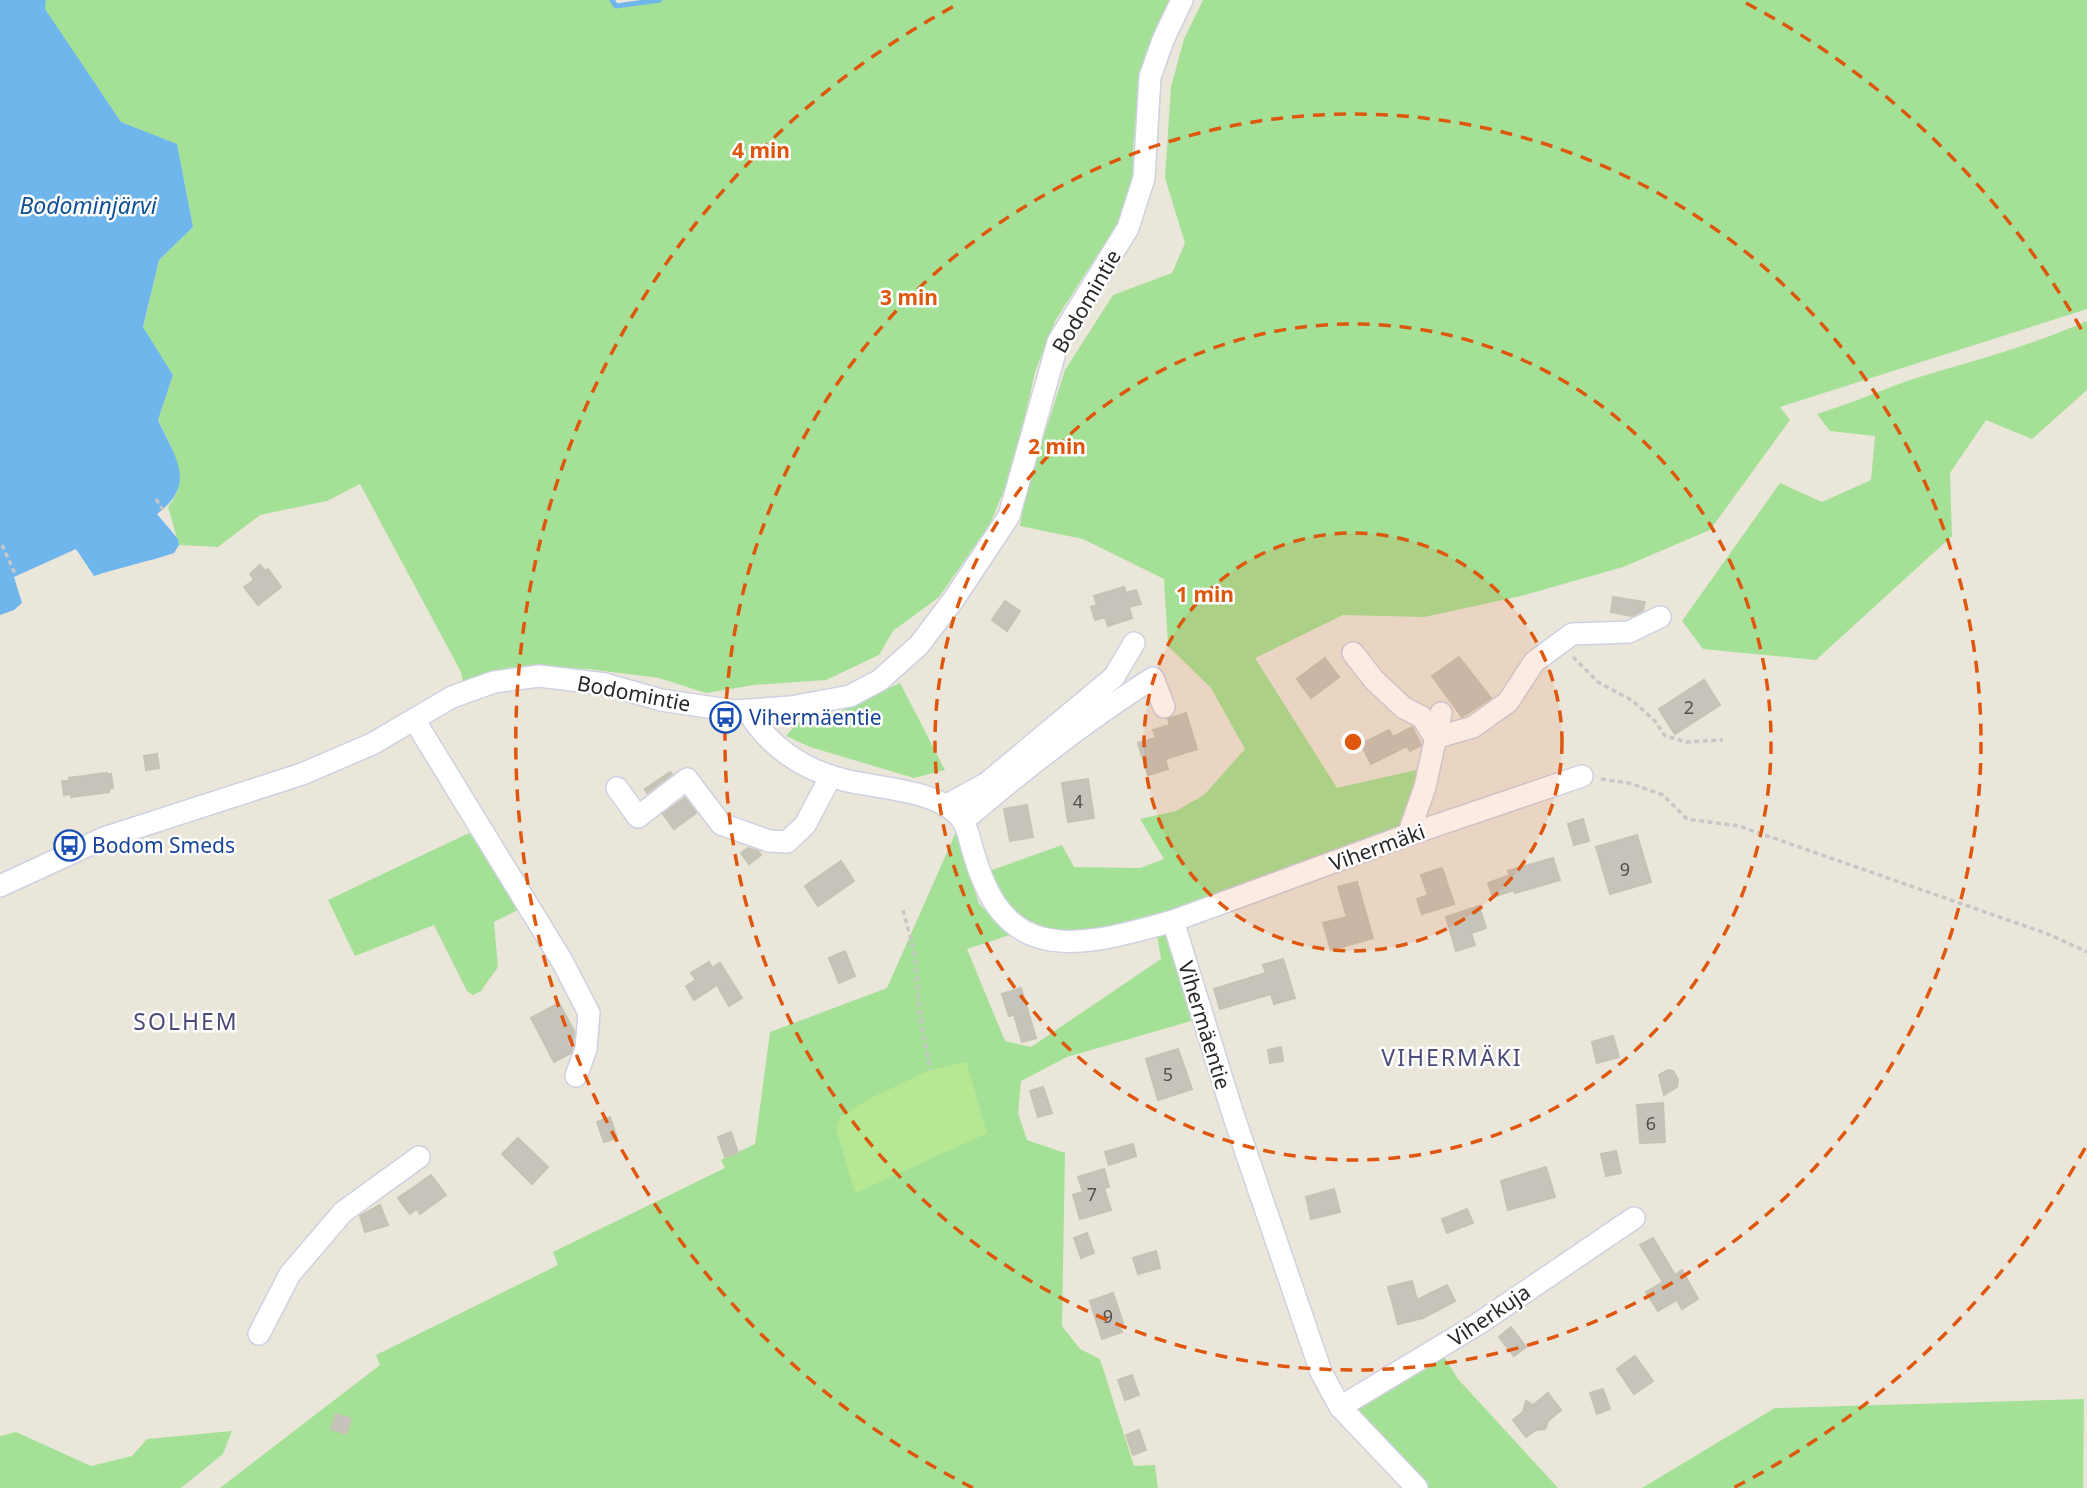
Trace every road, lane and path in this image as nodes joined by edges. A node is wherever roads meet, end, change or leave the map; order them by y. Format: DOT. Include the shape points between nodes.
graph roads {
  1 [pos="1182,0"];
  2 [pos="156,499"];
  3 [pos="163,510"];
  4 [pos="2,545"];
  5 [pos="16,576"];
  6 [pos="1660,617"];
  7 [pos="1134,643"];
  8 [pos="1559,643"];
  9 [pos="1353,653"];
  10 [pos="1164,707"];
  11 [pos="747,710"];
  12 [pos="1441,713"];
  13 [pos="415,721"];
  14 [pos="1435,738"];
  15 [pos="1723,740"];
  16 [pos="831,776"];
  17 [pos="1582,776"];
  18 [pos="617,788"];
  19 [pos="945,806"];
  20 [pos="963,821"];
  21 [pos="1408,835"];
  22 [pos="0,886"];
  23 [pos="904,910"];
  24 [pos="1174,921"];
  25 [pos="2087,952"];
  26 [pos="930,1070"];
  27 [pos="576,1076"];
  28 [pos="419,1157"];
  29 [pos="1634,1218"];
  30 [pos="260,1334"];
  31 [pos="1340,1407"];
  32 [pos="1417,1488"];
  1 -- 11 [label="street, Bodomintie" via="1150,76 1144,178 1128,228 1058,342 1009,516 919,645 880,680 850,696"];
  2 -- 3 [label="path"];
  4 -- 5 [label="path"];
  6 -- 8 [label="street" via="1629,632 1572,634"];
  7 -- 19 [label="street" via="1114,677 987,783"];
  8 -- 14 [label="street" via="1534,662 1508,702 1473,727"];
  8 -- 15 [label="path" via="1598,682 1633,701 1665,736 1687,742"];
  9 -- 14 [label="street" via="1394,699 1422,717"];
  10 -- 20 [label="street" via="1153,678 1053,746"];
  11 -- 13 [label="street, Bodomintie" via="662,700 606,684 539,676 494,682 452,697"];
  11 -- 16 [label="street" via="783,752"];
  12 -- 14 [label="street"];
  13 -- 22 [label="street, Bodomintie" via="302,774 104,838"];
  13 -- 27 [label="street" via="589,1013 586,1049"];
  14 -- 21 [label="street" via="1425,787"];
  16 -- 18 [label="street" via="805,825 787,842 769,841 721,824 687,779 638,817"];
  16 -- 19 [label="street" via="928,796"];
  17 -- 21 [label="street, Vihermäki"];
  17 -- 25 [label="path" via="1629,783 1663,795 1687,818 1739,826 2048,933"];
  19 -- 20 [label="street"];
  20 -- 24 [label="street" via="978,871 996,908 1016,928 1067,941 1115,936"];
  21 -- 24 [label="street, Vihermäki"];
  23 -- 26 [label="path" via="915,955"];
  24 -- 31 [label="street, Vihermäentie" via="1304,1325 1321,1373"];
  28 -- 30 [label="street" via="344,1212 290,1274"];
  29 -- 31 [label="street, Viherkuja" via="1478,1324"];
  31 -- 32 [label="street, Vihermäentie"];
}
